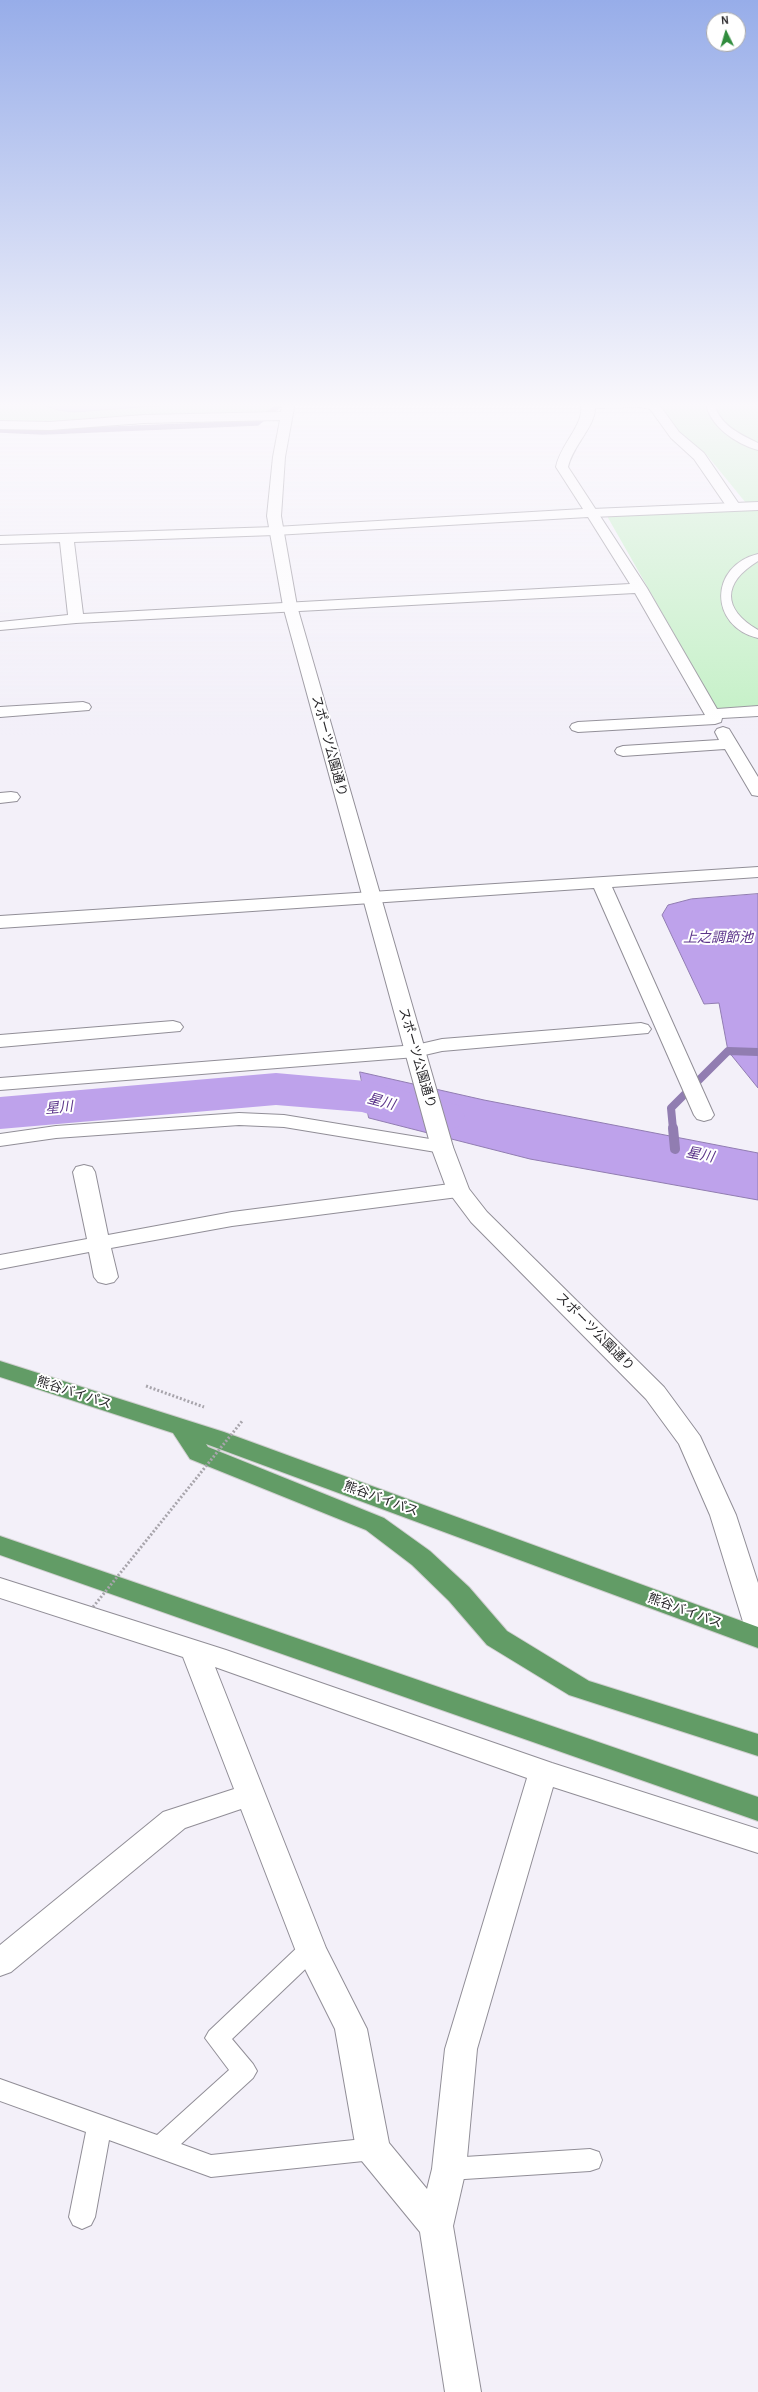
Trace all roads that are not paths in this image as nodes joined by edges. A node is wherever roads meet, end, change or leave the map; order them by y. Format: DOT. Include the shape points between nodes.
graph roads {
  1 [pos="592,513"];
  2 [pos="275,514"];
  3 [pos="581,514"];
  4 [pos="275,531"];
  5 [pos="67,539"];
  6 [pos="0,540"];
  7 [pos="758,557"];
  8 [pos="640,588"];
  9 [pos="290,606"];
  10 [pos="76,619"];
  11 [pos="0,626"];
  12 [pos="758,635"];
  13 [pos="83,707"];
  14 [pos="758,711"];
  15 [pos="0,712"];
  16 [pos="714,716"];
  17 [pos="578,727"];
  18 [pos="730,744"];
  19 [pos="624,750"];
  20 [pos="758,791"];
  21 [pos="758,872"];
  22 [pos="601,882"];
  23 [pos="371,898"];
  24 [pos="0,922"];
  25 [pos="172,1026"];
  26 [pos="641,1029"];
  27 [pos="0,1041"];
  28 [pos="418,1057"];
  29 [pos="0,1084"];
  30 [pos="704,1115"];
  31 [pos="0,1140"];
  32 [pos="442,1147"];
  33 [pos="84,1172"];
  34 [pos="458,1190"];
  35 [pos="99,1244"];
  36 [pos="0,1262"];
  37 [pos="106,1277"];
  38 [pos="0,1369"];
  39 [pos="182,1428"];
  40 [pos="0,1545"];
  41 [pos="0,1588"];
  42 [pos="758,1624"];
  43 [pos="758,1638"];
  44 [pos="194,1650"];
  45 [pos="758,1745"];
  46 [pos="543,1772"];
  47 [pos="252,1794"];
  48 [pos="758,1809"];
  49 [pos="758,1841"];
  50 [pos="311,1949"];
  51 [pos="0,1962"];
  52 [pos="0,2090"];
  53 [pos="99,2126"];
  54 [pos="160,2148"];
  55 [pos="373,2149"];
  56 [pos="590,2160"];
  57 [pos="449,2169"];
  58 [pos="82,2217"];
  59 [pos="436,2226"];
  60 [pos="463,2392"];
  1 -- 8 [label="street"];
  2 -- 4 [label="street, スポーツ公園通り"];
  3 -- 4 [label="street"];
  4 -- 5 [label="street"];
  4 -- 9 [label="street, スポーツ公園通り"];
  5 -- 6 [label="street"];
  5 -- 10 [label="street"];
  7 -- 12 [label="lane" via="741,566 728,583 725,594 726,606 735,619"];
  8 -- 9 [label="street"];
  8 -- 16 [label="street"];
  9 -- 10 [label="street"];
  9 -- 23 [label="street, スポーツ公園通り"];
  10 -- 11 [label="street"];
  13 -- 15 [label="street"];
  14 -- 16 [label="street"];
  16 -- 17 [label="street"];
  16 -- 18 [label="street"];
  18 -- 19 [label="street"];
  18 -- 20 [label="street"];
  21 -- 22 [label="street"];
  22 -- 23 [label="street"];
  22 -- 30 [label="street"];
  23 -- 24 [label="street"];
  23 -- 28 [label="street, スポーツ公園通り"];
  25 -- 27 [label="street"];
  26 -- 28 [label="street" via="442,1045"];
  28 -- 29 [label="street"];
  28 -- 32 [label="street, スポーツ公園通り"];
  31 -- 32 [label="street" via="56,1132 239,1119 284,1121"];
  32 -- 34 [label="street, スポーツ公園通り"];
  33 -- 35 [label="street"];
  34 -- 35 [label="street" via="232,1219"];
  34 -- 42 [label="street, スポーツ公園通り" via="479,1217 655,1393 691,1442 723,1515"];
  35 -- 36 [label="street"];
  35 -- 37 [label="street"];
  38 -- 39 [label="highway, 熊谷バイパス"];
  39 -- 43 [label="highway, 熊谷バイパス" via="216,1438"];
  39 -- 45 [label="highway" via="199,1453 375,1524 421,1558 458,1594 497,1638 579,1688"];
  40 -- 48 [label="highway"];
  41 -- 44 [label="street"];
  44 -- 46 [label="street"];
  44 -- 47 [label="street"];
  46 -- 49 [label="street"];
  46 -- 57 [label="street" via="461,2049"];
  47 -- 50 [label="street"];
  47 -- 51 [label="street" via="174,1820"];
  50 -- 54 [label="lane" via="216,2038 245,2071"];
  50 -- 55 [label="street" via="351,2029"];
  52 -- 53 [label="lane"];
  53 -- 54 [label="lane"];
  53 -- 58 [label="lane"];
  54 -- 55 [label="lane" via="211,2166"];
  55 -- 59 [label="street"];
  56 -- 57 [label="lane"];
  57 -- 59 [label="street"];
  59 -- 60 [label="street"];
}
